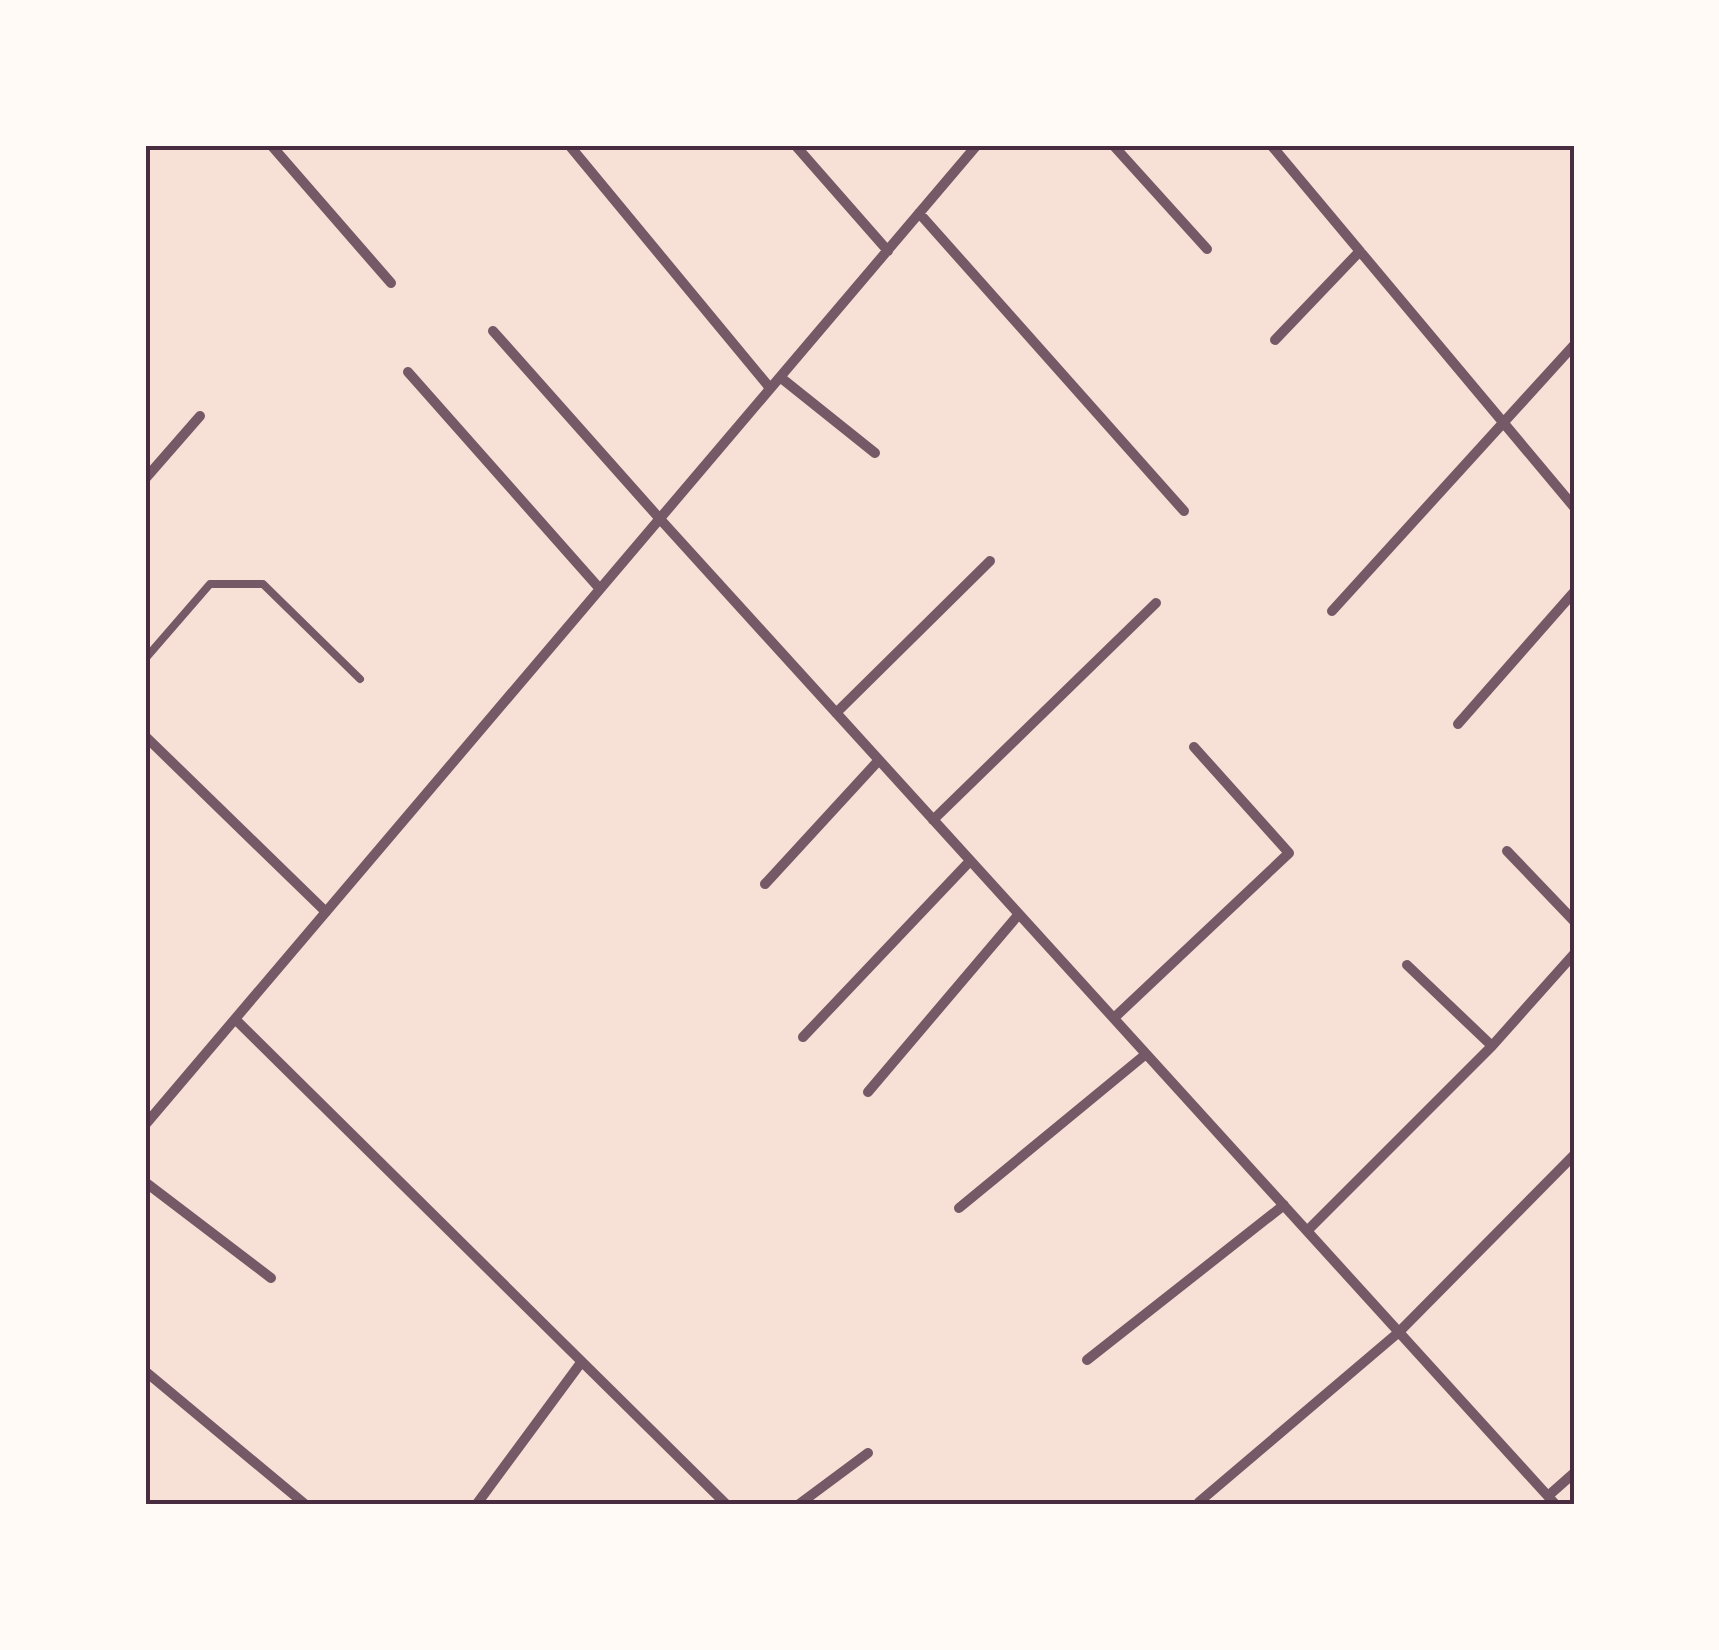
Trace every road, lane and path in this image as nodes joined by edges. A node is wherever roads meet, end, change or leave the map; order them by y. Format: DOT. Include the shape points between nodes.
graph roads {
  1 [pos="272,145"];
  2 [pos="569,145"];
  3 [pos="795,145"];
  4 [pos="977,145"];
  5 [pos="1113,145"];
  6 [pos="1272,145"];
  7 [pos="919,213"];
  8 [pos="888,250"];
  9 [pos="1207,250"];
  10 [pos="1360,252"];
  11 [pos="391,283"];
  12 [pos="493,331"];
  13 [pos="1274,340"];
  14 [pos="1574,345"];
  15 [pos="408,372"];
  16 [pos="780,378"];
  17 [pos="770,388"];
  18 [pos="200,416"];
  19 [pos="1503,422"];
  20 [pos="875,453"];
  21 [pos="145,479"];
  22 [pos="1574,507"];
  23 [pos="1184,512"];
  24 [pos="660,519"];
  25 [pos="990,561"];
  26 [pos="600,589"];
  27 [pos="1574,592"];
  28 [pos="1156,603"];
  29 [pos="1332,611"];
  30 [pos="145,659"];
  31 [pos="360,679"];
  32 [pos="836,713"];
  33 [pos="1458,724"];
  34 [pos="145,736"];
  35 [pos="1194,747"];
  36 [pos="879,760"];
  37 [pos="933,820"];
  38 [pos="1507,851"];
  39 [pos="970,861"];
  40 [pos="766,884"];
  41 [pos="326,912"];
  42 [pos="1019,914"];
  43 [pos="1574,921"];
  44 [pos="1574,954"];
  45 [pos="1406,964"];
  46 [pos="1114,1018"];
  47 [pos="234,1019"];
  48 [pos="803,1037"];
  49 [pos="1492,1046"];
  50 [pos="1146,1054"];
  51 [pos="868,1092"];
  52 [pos="145,1125"];
  53 [pos="1574,1156"];
  54 [pos="145,1182"];
  55 [pos="1284,1205"];
  56 [pos="959,1208"];
  57 [pos="1307,1231"];
  58 [pos="271,1278"];
  59 [pos="1399,1332"];
  60 [pos="1087,1360"];
  61 [pos="580,1364"];
  62 [pos="145,1371"];
  63 [pos="868,1453"];
  64 [pos="1574,1473"];
  65 [pos="1552,1500"];
  66 [pos="1199,1502"];
  67 [pos="306,1505"];
  68 [pos="476,1505"];
  69 [pos="727,1505"];
  70 [pos="798,1505"];
  1 -- 11 [label="street"];
  2 -- 17 [label="street"];
  3 -- 8 [label="street"];
  4 -- 7 [label="street"];
  5 -- 9 [label="street"];
  6 -- 10 [label="street"];
  7 -- 8 [label="street"];
  7 -- 23 [label="street"];
  8 -- 16 [label="street"];
  10 -- 13 [label="street"];
  10 -- 19 [label="street"];
  12 -- 24 [label="street"];
  14 -- 19 [label="street"];
  15 -- 26 [label="street"];
  16 -- 17 [label="street"];
  16 -- 20 [label="street"];
  17 -- 24 [label="street"];
  18 -- 21 [label="street"];
  19 -- 22 [label="street"];
  19 -- 29 [label="street"];
  24 -- 26 [label="street"];
  24 -- 32 [label="street"];
  25 -- 32 [label="street"];
  26 -- 41 [label="street"];
  27 -- 33 [label="street"];
  28 -- 37 [label="street"];
  30 -- 31 [label="lane" via="210,584 264,584"];
  32 -- 36 [label="street"];
  34 -- 41 [label="street"];
  35 -- 46 [label="street" via="1288,853"];
  36 -- 37 [label="street"];
  36 -- 40 [label="street"];
  37 -- 39 [label="street"];
  38 -- 43 [label="street"];
  39 -- 42 [label="street"];
  39 -- 48 [label="street"];
  41 -- 47 [label="street"];
  42 -- 46 [label="street"];
  42 -- 51 [label="street"];
  44 -- 49 [label="street"];
  45 -- 49 [label="street"];
  46 -- 50 [label="street"];
  47 -- 52 [label="street"];
  47 -- 61 [label="street"];
  49 -- 57 [label="street"];
  50 -- 55 [label="street"];
  50 -- 56 [label="street"];
  53 -- 59 [label="street"];
  54 -- 58 [label="street"];
  55 -- 57 [label="street"];
  55 -- 60 [label="street"];
  57 -- 59 [label="street"];
  59 -- 65 [label="street"];
  59 -- 66 [label="street"];
  61 -- 68 [label="street"];
  61 -- 69 [label="street"];
  62 -- 67 [label="street"];
  63 -- 70 [label="street"];
  64 -- 65 [label="street"];
}
